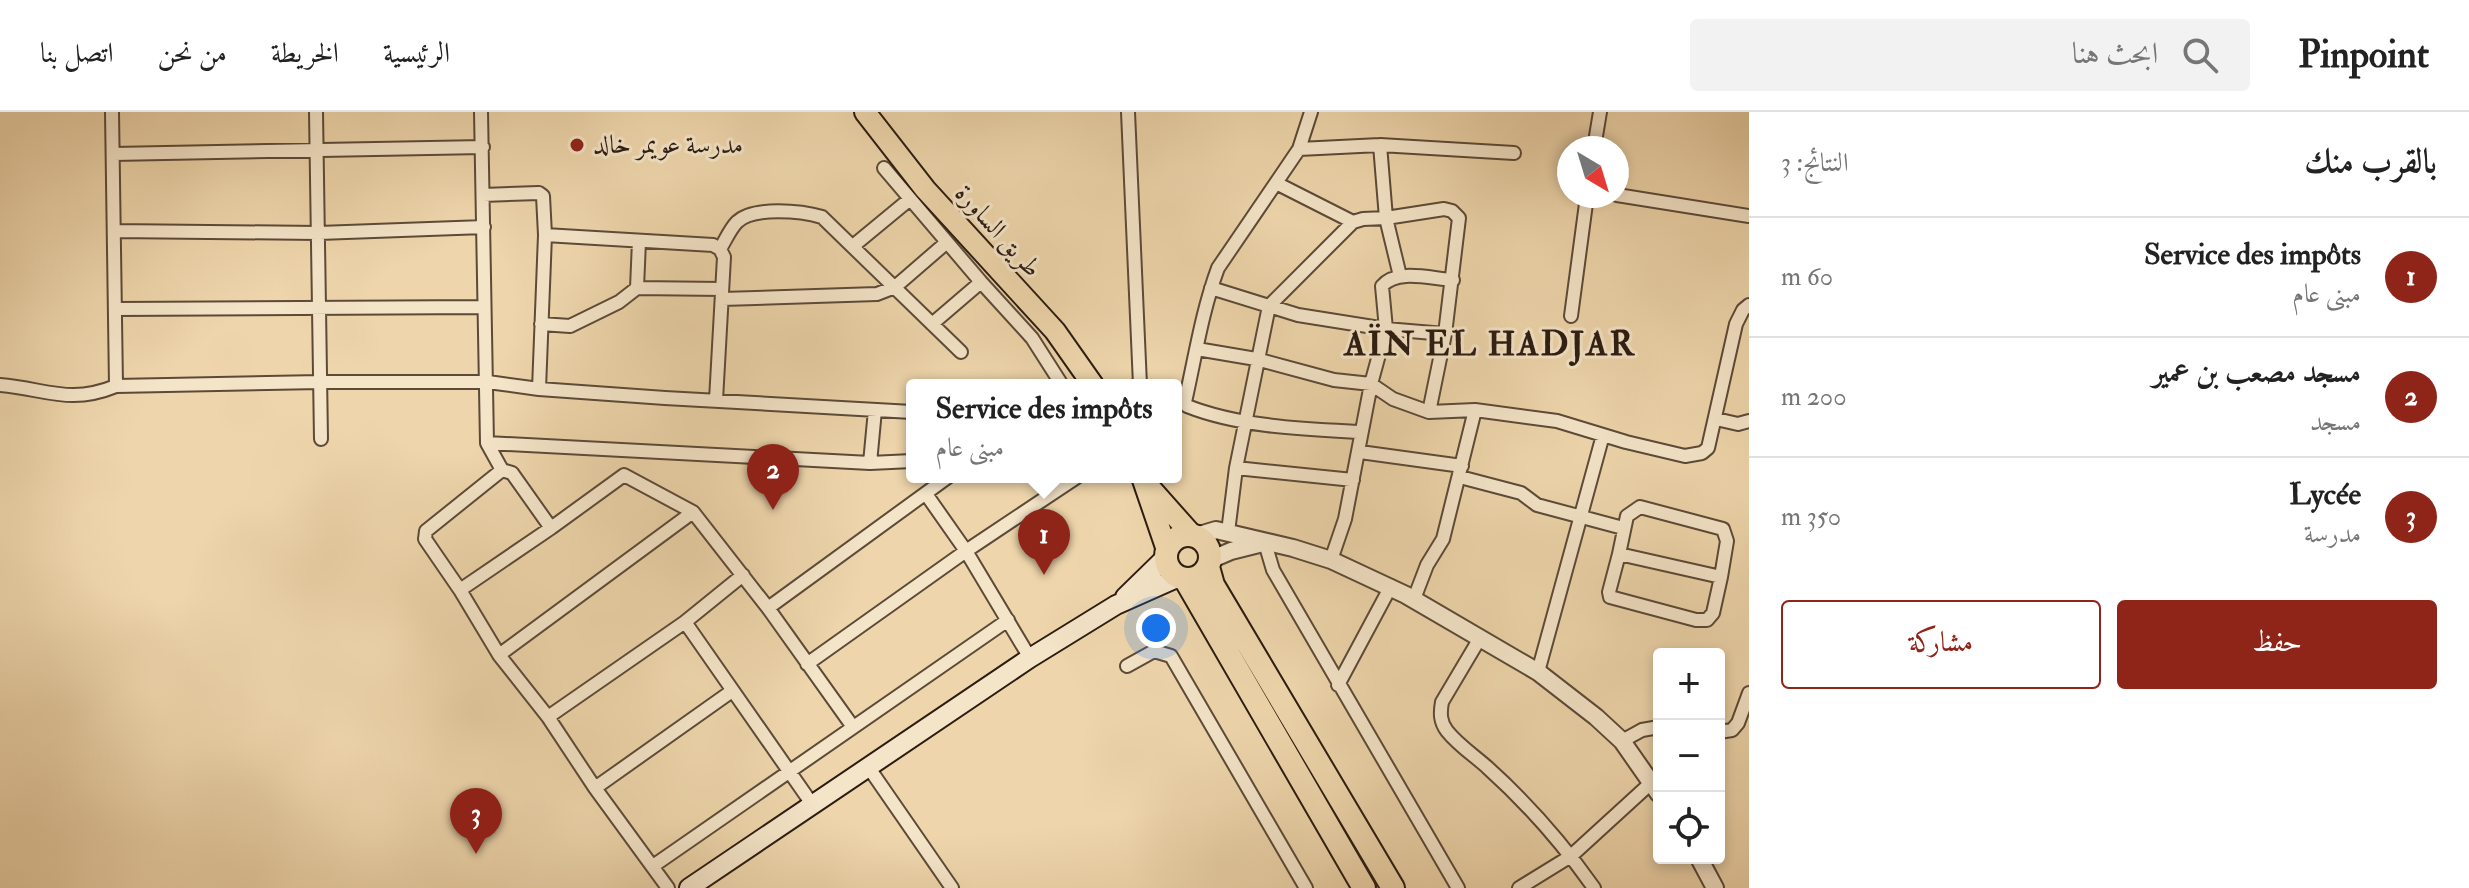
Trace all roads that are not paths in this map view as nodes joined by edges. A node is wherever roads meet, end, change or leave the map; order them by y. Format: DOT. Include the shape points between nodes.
graph roads {
  1 [pos="112,112"];
  2 [pos="316,112"];
  3 [pos="481,112"];
  4 [pos="865,112"];
  5 [pos="1128,112"];
  6 [pos="1311,112"];
  7 [pos="1600,112"];
  8 [pos="1596,136"];
  9 [pos="1380,145"];
  10 [pos="483,147"];
  11 [pos="1299,149"];
  12 [pos="318,150"];
  13 [pos="1514,153"];
  14 [pos="113,154"];
  15 [pos="884,168"];
  16 [pos="1276,183"];
  17 [pos="483,195"];
  18 [pos="1629,197"];
  19 [pos="910,199"];
  20 [pos="1585,208"];
  21 [pos="1749,216"];
  22 [pos="1386,218"];
  23 [pos="1353,222"];
  24 [pos="484,227"];
  25 [pos="114,231"];
  26 [pos="319,233"];
  27 [pos="545,235"];
  28 [pos="639,241"];
  29 [pos="947,242"];
  30 [pos="853,246"];
  31 [pos="720,249"];
  32 [pos="1400,276"];
  33 [pos="1453,280"];
  34 [pos="981,282"];
  35 [pos="895,287"];
  36 [pos="637,288"];
  37 [pos="1211,288"];
  38 [pos="722,294"];
  39 [pos="1749,305"];
  40 [pos="1269,306"];
  41 [pos="484,307"];
  42 [pos="319,308"];
  43 [pos="115,309"];
  44 [pos="1571,316"];
  45 [pos="541,324"];
  46 [pos="932,324"];
  47 [pos="1386,329"];
  48 [pos="1445,334"];
  49 [pos="1197,349"];
  50 [pos="961,352"];
  51 [pos="1256,359"];
  52 [pos="1058,379"];
  53 [pos="1089,379"];
  54 [pos="1140,379"];
  55 [pos="320,382"];
  56 [pos="488,382"];
  57 [pos="1371,384"];
  58 [pos="0,385"];
  59 [pos="116,386"];
  60 [pos="539,389"];
  61 [pos="716,400"];
  62 [pos="875,410"];
  63 [pos="1475,410"];
  64 [pos="906,412"];
  65 [pos="1429,412"];
  66 [pos="1716,419"];
  67 [pos="1246,421"];
  68 [pos="1749,421"];
  69 [pos="1361,432"];
  70 [pos="1603,435"];
  71 [pos="321,439"];
  72 [pos="487,443"];
  73 [pos="1360,452"];
  74 [pos="906,461"];
  75 [pos="870,463"];
  76 [pos="1236,468"];
  77 [pos="502,470"];
  78 [pos="1461,472"];
  79 [pos="1353,480"];
  80 [pos="940,483"];
  81 [pos="1068,483"];
  82 [pos="1142,483"];
  83 [pos="1145,483"];
  84 [pos="926,494"];
  85 [pos="693,512"];
  86 [pos="1581,517"];
  87 [pos="551,528"];
  88 [pos="1623,528"];
  89 [pos="1228,532"];
  90 [pos="1194,536"];
  91 [pos="1265,543"];
  92 [pos="966,551"];
  93 [pos="1166,554"];
  94 [pos="1619,554"];
  95 [pos="1331,560"];
  96 [pos="1209,563"];
  97 [pos="743,575"];
  98 [pos="1721,577"];
  99 [pos="1182,578"];
  100 [pos="1391,586"];
  101 [pos="460,590"];
  102 [pos="1414,599"];
  103 [pos="1116,605"];
  104 [pos="768,608"];
  105 [pos="1008,620"];
  106 [pos="685,622"];
  107 [pos="1480,638"];
  108 [pos="499,655"];
  109 [pos="1030,658"];
  110 [pos="807,664"];
  111 [pos="1127,666"];
  112 [pos="1538,672"];
  113 [pos="1338,685"];
  114 [pos="732,691"];
  115 [pos="1749,693"];
  116 [pos="1747,708"];
  117 [pos="548,717"];
  118 [pos="853,727"];
  119 [pos="1653,728"];
  120 [pos="1725,731"];
  121 [pos="1622,741"];
  122 [pos="869,768"];
  123 [pos="789,772"];
  124 [pos="1653,785"];
  125 [pos="595,788"];
  126 [pos="1653,790"];
  127 [pos="812,804"];
  128 [pos="1571,856"];
  129 [pos="1702,864"];
  130 [pos="653,866"];
  131 [pos="668,888"];
  132 [pos="689,888"];
  133 [pos="952,888"];
  134 [pos="1306,888"];
  135 [pos="1364,888"];
  136 [pos="1393,888"];
  137 [pos="1458,888"];
  138 [pos="1519,888"];
  139 [pos="1594,888"];
  140 [pos="1715,888"];
  1 -- 14 [label="street"];
  2 -- 12 [label="street"];
  3 -- 10 [label="street"];
  4 -- 53 [label="main road, طريق الساورة" via="935,200 1055,331"];
  5 -- 54 [label="street"];
  6 -- 11 [label="street"];
  7 -- 8 [label="street"];
  9 -- 11 [label="street"];
  9 -- 13 [label="street"];
  9 -- 22 [label="street"];
  10 -- 12 [label="street"];
  10 -- 17 [label="street"];
  11 -- 16 [label="street"];
  12 -- 14 [label="street"];
  12 -- 26 [label="street"];
  14 -- 25 [label="street"];
  15 -- 19 [label="street"];
  16 -- 23 [label="street"];
  16 -- 37 [label="street" via="1229,251"];
  17 -- 24 [label="street"];
  17 -- 27 [label="street" via="539,193 545,201"];
  18 -- 21 [label="street"];
  19 -- 29 [label="street"];
  19 -- 30 [label="street"];
  20 -- 44 [label="street"];
  22 -- 23 [label="street"];
  22 -- 32 [label="street"];
  22 -- 33 [label="street" via="1444,209 1457,215"];
  23 -- 40 [label="street"];
  24 -- 26 [label="street"];
  24 -- 41 [label="street"];
  25 -- 26 [label="street"];
  25 -- 43 [label="street"];
  26 -- 42 [label="street"];
  27 -- 28 [label="street"];
  27 -- 45 [label="street"];
  28 -- 31 [label="street"];
  28 -- 36 [label="street"];
  29 -- 34 [label="street"];
  29 -- 35 [label="street"];
  30 -- 31 [label="street" via="822,217 800,211 768,212 738,221"];
  30 -- 35 [label="street"];
  31 -- 38 [label="street"];
  32 -- 33 [label="street"];
  32 -- 47 [label="street" via="1382,286"];
  33 -- 48 [label="street"];
  34 -- 46 [label="street"];
  34 -- 52 [label="street" via="1032,338"];
  35 -- 38 [label="street" via="862,295"];
  35 -- 46 [label="street"];
  36 -- 38 [label="street"];
  36 -- 45 [label="street" via="570,326"];
  37 -- 40 [label="street"];
  37 -- 49 [label="street"];
  38 -- 61 [label="street"];
  39 -- 66 [label="street" via="1736,324"];
  40 -- 47 [label="street"];
  40 -- 51 [label="street"];
  41 -- 42 [label="street"];
  41 -- 56 [label="street"];
  42 -- 43 [label="street"];
  42 -- 55 [label="street"];
  43 -- 59 [label="street"];
  45 -- 60 [label="street"];
  46 -- 50 [label="street"];
  47 -- 48 [label="street"];
  47 -- 57 [label="street"];
  48 -- 65 [label="street"];
  49 -- 51 [label="street"];
  49 -- 67 [label="street" via="1186,405"];
  51 -- 57 [label="street"];
  51 -- 67 [label="street"];
  55 -- 56 [label="street"];
  55 -- 59 [label="street"];
  55 -- 71 [label="street"];
  56 -- 60 [label="street"];
  56 -- 72 [label="street"];
  57 -- 65 [label="street"];
  57 -- 69 [label="street"];
  58 -- 59 [label="street" via="74,397"];
  60 -- 61 [label="street"];
  61 -- 62 [label="street"];
  62 -- 64 [label="street"];
  62 -- 75 [label="street"];
  63 -- 65 [label="street"];
  63 -- 70 [label="street" via="1557,421"];
  63 -- 78 [label="street"];
  66 -- 68 [label="street"];
  66 -- 70 [label="street" via="1708,448 1695,455"];
  67 -- 69 [label="street"];
  67 -- 76 [label="street"];
  69 -- 73 [label="street"];
  70 -- 86 [label="street"];
  72 -- 75 [label="street"];
  72 -- 77 [label="street"];
  73 -- 78 [label="street"];
  73 -- 79 [label="street"];
  74 -- 75 [label="street"];
  76 -- 79 [label="street"];
  76 -- 89 [label="street"];
  77 -- 87 [label="street" via="512,473"];
  77 -- 101 [label="street" via="423,534"];
  78 -- 86 [label="street" via="1521,493 1537,505"];
  78 -- 102 [label="street" via="1443,539"];
  79 -- 95 [label="street"];
  80 -- 84 [label="street"];
  81 -- 92 [label="street"];
  82 -- 93 [label="main road"];
  83 -- 90 [label="main road"];
  84 -- 92 [label="street"];
  84 -- 104 [label="street"];
  85 -- 87 [label="street" via="624,475"];
  85 -- 97 [label="street"];
  85 -- 108 [label="street"];
  86 -- 88 [label="street"];
  86 -- 112 [label="street"];
  87 -- 101 [label="street"];
  88 -- 94 [label="street"];
  88 -- 98 [label="street" via="1627,516 1640,507 1723,529 1727,541"];
  89 -- 90 [label="street"];
  89 -- 91 [label="street"];
  90 -- 93 [label="highway" via="1179,537"];
  90 -- 96 [label="highway" via="1207,546"];
  91 -- 95 [label="street"];
  91 -- 96 [label="street"];
  91 -- 113 [label="street" via="1273,570"];
  92 -- 105 [label="street"];
  92 -- 110 [label="street"];
  93 -- 99 [label="highway" via="1170,570"];
  93 -- 103 [label="main road"];
  94 -- 98 [label="street"];
  94 -- 98 [label="street" via="1610,597 1696,620 1707,620 1713,613"];
  95 -- 100 [label="street"];
  96 -- 99 [label="highway" via="1198,576"];
  96 -- 136 [label="highway" via="1213,585"];
  97 -- 104 [label="street"];
  97 -- 106 [label="street"];
  99 -- 103 [label="main road"];
  99 -- 135 [label="highway"];
  100 -- 102 [label="street"];
  100 -- 113 [label="street"];
  101 -- 108 [label="street"];
  102 -- 107 [label="street"];
  103 -- 109 [label="main road"];
  104 -- 110 [label="street"];
  105 -- 109 [label="street"];
  105 -- 118 [label="street"];
  106 -- 114 [label="street"];
  106 -- 117 [label="street"];
  107 -- 112 [label="street"];
  107 -- 128 [label="street" via="1442,702 1442,722"];
  108 -- 117 [label="street"];
  109 -- 122 [label="main road"];
  110 -- 118 [label="street"];
  111 -- 134 [label="street" via="1154,651 1171,656"];
  112 -- 121 [label="street"];
  113 -- 137 [label="street"];
  114 -- 123 [label="street"];
  114 -- 125 [label="street"];
  115 -- 116 [label="street"];
  116 -- 120 [label="street" via="1732,730"];
  117 -- 125 [label="street"];
  118 -- 123 [label="street"];
  119 -- 121 [label="street"];
  121 -- 124 [label="street"];
  122 -- 127 [label="main road"];
  122 -- 133 [label="street"];
  123 -- 127 [label="street"];
  123 -- 130 [label="street"];
  125 -- 130 [label="street"];
  126 -- 128 [label="street"];
  127 -- 132 [label="main road"];
  128 -- 138 [label="street"];
  128 -- 139 [label="street"];
  129 -- 140 [label="street"];
  130 -- 131 [label="street"];
}
